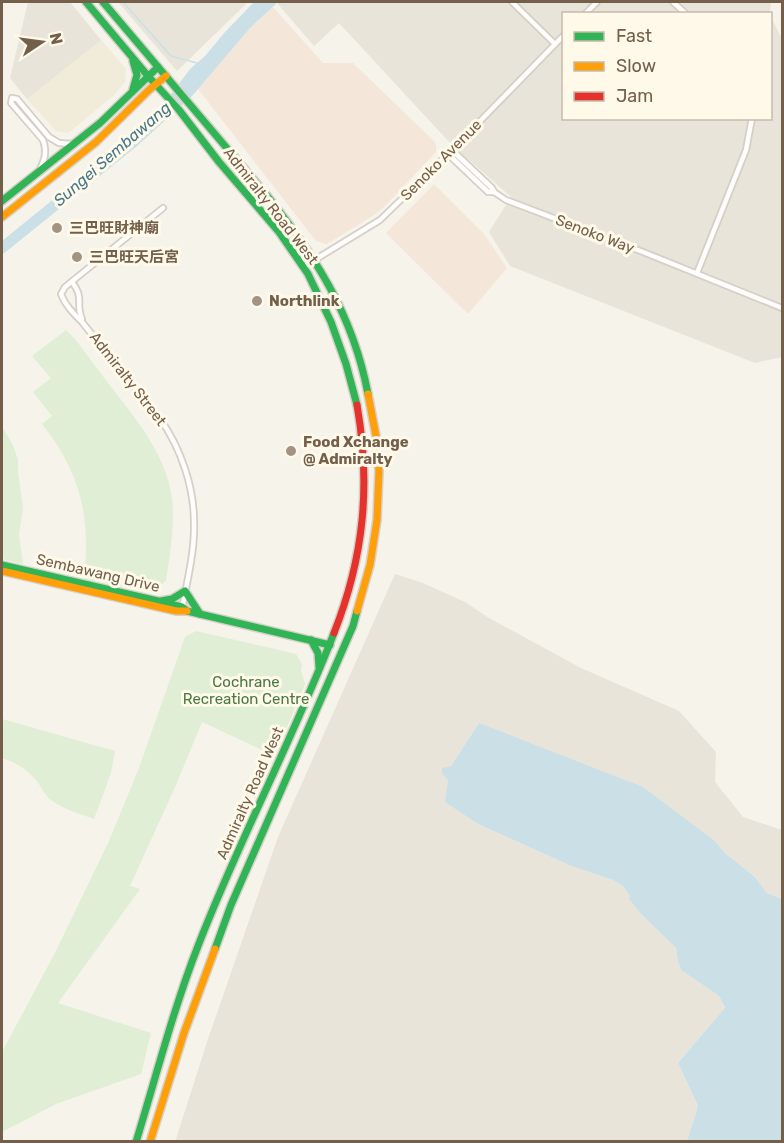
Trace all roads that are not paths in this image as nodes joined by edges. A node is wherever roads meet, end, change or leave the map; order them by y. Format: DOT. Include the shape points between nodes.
graph roads {
  1 [pos="86,2"];
  2 [pos="103,2"];
  3 [pos="512,2"];
  4 [pos="562,37"];
  5 [pos="555,44"];
  6 [pos="130,54"];
  7 [pos="158,67"];
  8 [pos="148,76"];
  9 [pos="166,76"];
  10 [pos="156,84"];
  11 [pos="133,90"];
  12 [pos="752,120"];
  13 [pos="76,143"];
  14 [pos="450,152"];
  15 [pos="37,174"];
  16 [pos="2,201"];
  17 [pos="163,208"];
  18 [pos="2,217"];
  19 [pos="315,261"];
  20 [pos="303,267"];
  21 [pos="697,273"];
  22 [pos="72,282"];
  23 [pos="783,308"];
  24 [pos="82,322"];
  25 [pos="2,565"];
  26 [pos="2,571"];
  27 [pos="185,591"];
  28 [pos="158,601"];
  29 [pos="184,610"];
  30 [pos="200,614"];
  31 [pos="348,637"];
  32 [pos="311,640"];
  33 [pos="330,645"];
  34 [pos="320,672"];
  35 [pos="163,1097"];
  36 [pos="145,1111"];
  37 [pos="136,1142"];
  38 [pos="150,1142"];
  1 -- 6 [label="main road, Admiralty Road West"];
  2 -- 7 [label="main road, Admiralty Road West"];
  3 -- 5 [label="street"];
  4 -- 5 [label="street, Senoko Avenue"];
  5 -- 14 [label="street, Senoko Avenue"];
  6 -- 8 [label="main road, Admiralty Road West"];
  6 -- 11 [label="main road" via="136,70"];
  7 -- 8 [label="main road"];
  7 -- 9 [label="main road, Admiralty Road West"];
  8 -- 10 [label="main road, Admiralty Road West"];
  8 -- 11 [label="main road"];
  9 -- 10 [label="main road"];
  9 -- 19 [label="main road, Admiralty Road West" via="264,192"];
  10 -- 18 [label="main road" via="96,142"];
  10 -- 20 [label="main road, Admiralty Road West" via="279,232"];
  11 -- 13 [label="main road"];
  12 -- 21 [label="street" via="746,150"];
  13 -- 15 [label="main road"];
  13 -- 15 [label="street" via="59,143 50,138 12,98 11,103 46,147"];
  14 -- 19 [label="street, Senoko Avenue" via="380,220"];
  14 -- 21 [label="street, Senoko Way" via="506,200"];
  15 -- 16 [label="main road"];
  17 -- 22 [label="street"];
  19 -- 20 [label="street, Senoko Avenue"];
  19 -- 31 [label="main road, Admiralty Road West" via="355,342 376,436 377,520 361,603"];
  20 -- 33 [label="main road, Admiralty Road West" via="339,340 357,406 364,463 363,515 356,564"];
  21 -- 23 [label="street, Senoko Way"];
  22 -- 24 [label="street, Admiralty Street" via="79,293"];
  22 -- 24 [label="street, Admiralty Street" via="61,294"];
  24 -- 27 [label="street, Admiralty Street" via="161,420 182,461 194,523"];
  25 -- 28 [label="main road, Sembawang Drive"];
  26 -- 29 [label="main road, Sembawang Drive"];
  27 -- 28 [label="main road"];
  27 -- 29 [label="street, Admiralty Street"];
  27 -- 30 [label="main road"];
  28 -- 29 [label="main road, Sembawang Drive"];
  29 -- 30 [label="main road, Sembawang Drive"];
  30 -- 32 [label="main road, Sembawang Drive"];
  31 -- 33 [label="main road" via="339,646"];
  31 -- 35 [label="main road, Admiralty Road West" via="231,905"];
  32 -- 33 [label="main road, Sembawang Drive"];
  32 -- 34 [label="main road" via="318,653"];
  33 -- 34 [label="main road, Admiralty Road West"];
  34 -- 36 [label="main road, Admiralty Road West" via="201,939"];
  35 -- 36 [label="main road" via="158,1095 150,1100"];
  35 -- 38 [label="main road, Admiralty Road West"];
  36 -- 37 [label="main road, Admiralty Road West"];
}
